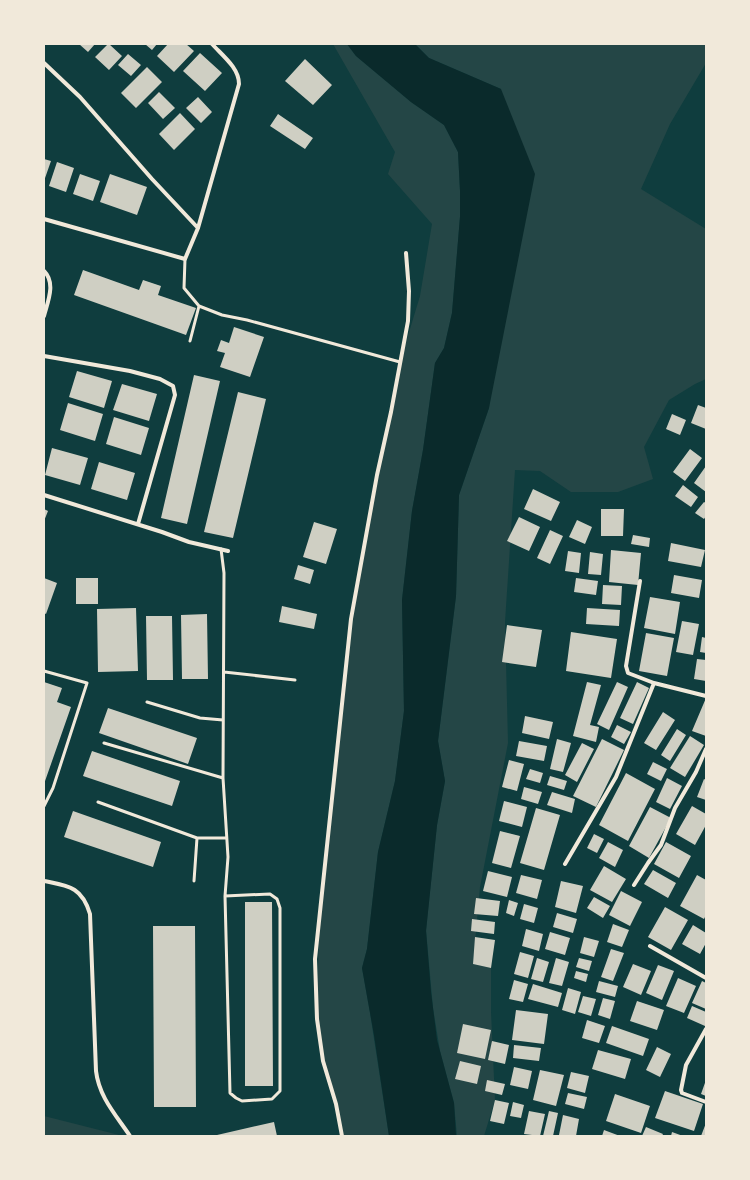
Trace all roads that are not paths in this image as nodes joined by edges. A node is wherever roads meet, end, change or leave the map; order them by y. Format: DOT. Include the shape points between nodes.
graph roads {
  1 [pos="212,44"];
  2 [pos="45,65"];
  3 [pos="44,219"];
  4 [pos="198,228"];
  5 [pos="406,253"];
  6 [pos="185,259"];
  7 [pos="44,270"];
  8 [pos="199,306"];
  9 [pos="44,316"];
  10 [pos="190,341"];
  11 [pos="44,356"];
  12 [pos="400,362"];
  13 [pos="44,495"];
  14 [pos="138,524"];
  15 [pos="221,549"];
  16 [pos="228,551"];
  17 [pos="640,581"];
  18 [pos="44,671"];
  19 [pos="224,672"];
  20 [pos="295,680"];
  21 [pos="654,683"];
  22 [pos="706,696"];
  23 [pos="147,702"];
  24 [pos="223,720"];
  25 [pos="104,743"];
  26 [pos="706,749"];
  27 [pos="223,778"];
  28 [pos="98,802"];
  29 [pos="44,806"];
  30 [pos="197,838"];
  31 [pos="226,838"];
  32 [pos="565,864"];
  33 [pos="44,881"];
  34 [pos="194,881"];
  35 [pos="634,885"];
  36 [pos="225,896"];
  37 [pos="650,946"];
  38 [pos="706,978"];
  39 [pos="706,1029"];
  40 [pos="706,1102"];
  41 [pos="130,1136"];
  42 [pos="342,1136"];
  1 -- 4 [label="street" via="235,69 239,84"];
  2 -- 4 [label="street" via="80,97"];
  3 -- 6 [label="street"];
  4 -- 6 [label="street"];
  5 -- 12 [label="street" via="410,291 408,321"];
  6 -- 8 [label="lane" via="184,288"];
  7 -- 9 [label="street" via="49,276 51,288"];
  8 -- 10 [label="lane"];
  8 -- 12 [label="lane" via="222,315"];
  11 -- 14 [label="street" via="130,371 160,379 173,386 175,395"];
  12 -- 42 [label="street" via="351,619 315,959 317,1019 323,1061 336,1104"];
  13 -- 14 [label="street"];
  14 -- 15 [label="street" via="188,542"];
  15 -- 16 [label="street"];
  15 -- 19 [label="lane" via="224,573"];
  17 -- 21 [label="street" via="626,666 628,673"];
  18 -- 29 [label="lane" via="87,683 53,788"];
  19 -- 20 [label="lane"];
  19 -- 24 [label="lane"];
  21 -- 22 [label="street"];
  21 -- 32 [label="street" via="616,777"];
  23 -- 24 [label="lane" via="200,718"];
  24 -- 27 [label="lane"];
  25 -- 27 [label="lane"];
  26 -- 35 [label="street" via="675,808 662,845"];
  27 -- 31 [label="lane"];
  28 -- 30 [label="lane"];
  30 -- 31 [label="lane"];
  30 -- 34 [label="lane"];
  31 -- 36 [label="lane" via="228,857"];
  33 -- 41 [label="street" via="71,888 87,903 90,914 97,1083"];
  36 -- 36 [label="lane" via="230,1092 242,1101 272,1100 280,1091 280,908 277,899 270,894"];
  37 -- 38 [label="street"];
  39 -- 40 [label="street" via="686,1065 681,1090 682,1093"];
}
